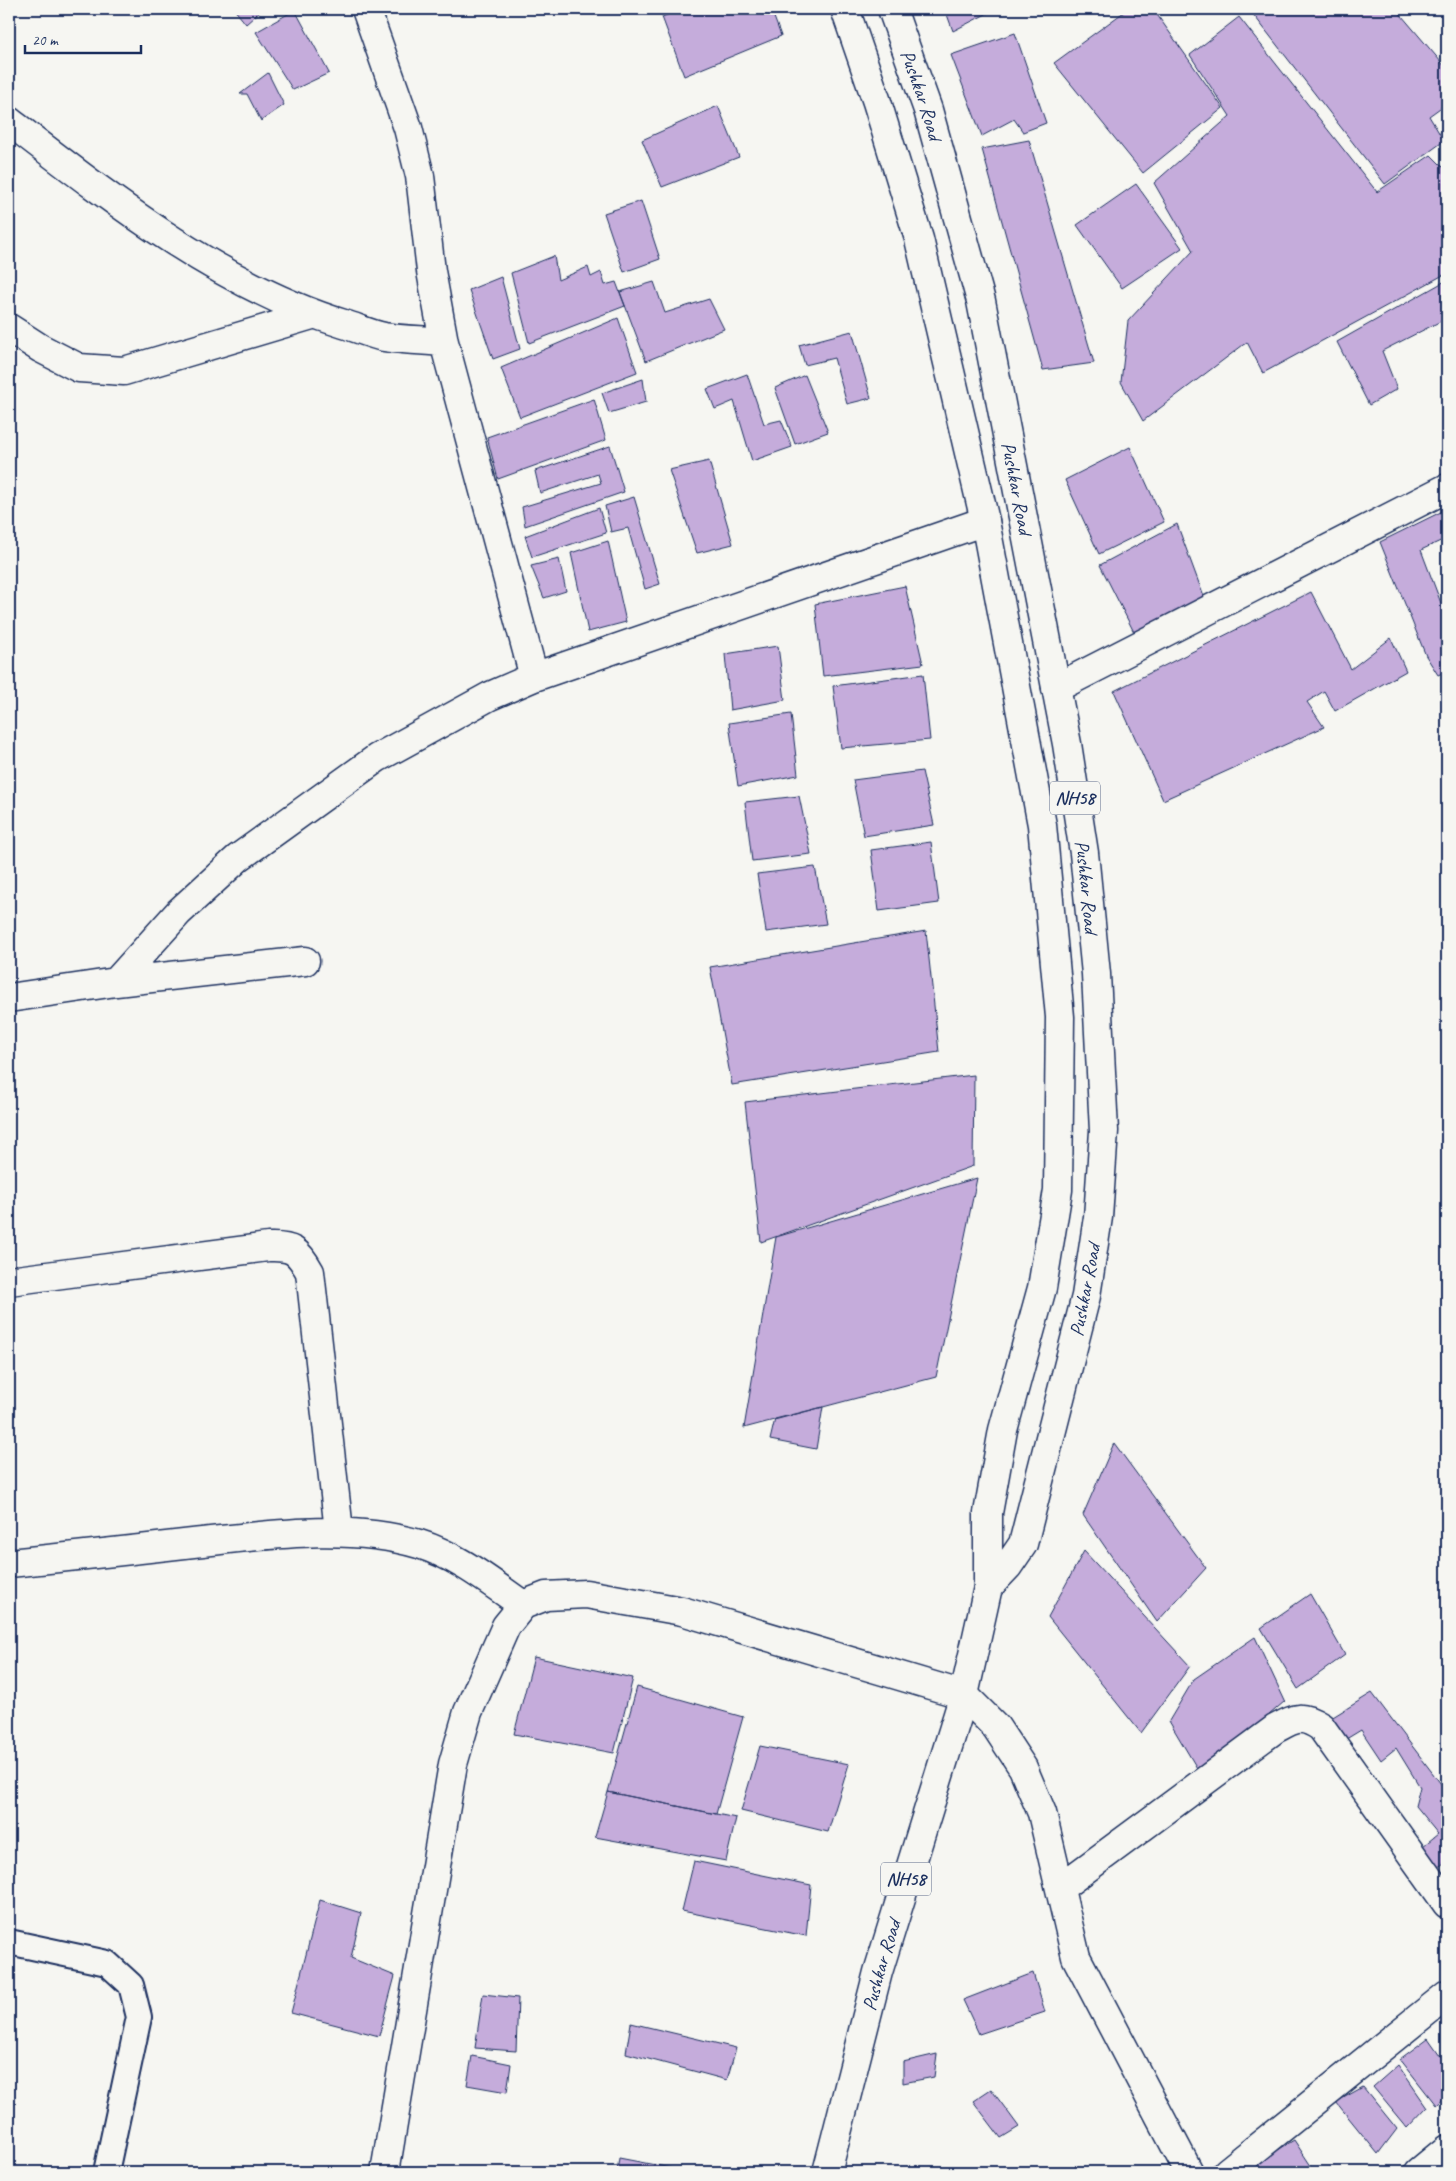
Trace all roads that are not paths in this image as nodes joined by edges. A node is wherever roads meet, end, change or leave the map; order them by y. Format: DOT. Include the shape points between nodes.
graph roads {
  1 [pos="366,9"];
  2 [pos="844,9"];
  3 [pos="892,9"];
  4 [pos="9,121"];
  5 [pos="312,315"];
  6 [pos="9,328"];
  7 [pos="444,342"];
  8 [pos="1447,488"];
  9 [pos="985,521"];
  10 [pos="534,677"];
  11 [pos="1056,688"];
  12 [pos="305,960"];
  13 [pos="116,982"];
  14 [pos="9,998"];
  15 [pos="9,1281"];
  16 [pos="339,1531"];
  17 [pos="9,1563"];
  18 [pos="988,1587"];
  19 [pos="523,1605"];
  20 [pos="964,1694"];
  21 [pos="1060,1888"];
  22 [pos="1447,1904"];
  23 [pos="9,1942"];
  24 [pos="1447,1995"];
  25 [pos="1447,2149"];
  26 [pos="106,2172"];
  27 [pos="386,2172"];
  28 [pos="827,2172"];
  29 [pos="1189,2172"];
  30 [pos="1227,2172"];
  31 [pos="1419,2172"];
  1 -- 7 [label="main road" via="408,128 420,176 431,271"];
  2 -- 9 [label="main road, Pushkar Road / NH58" via="919,239"];
  3 -- 11 [label="main road, Pushkar Road / NH58" via="928,110 981,302"];
  4 -- 5 [label="main road" via="85,179 184,246 261,292"];
  5 -- 6 [label="main road" via="124,371 79,368"];
  5 -- 7 [label="main road" via="383,336"];
  7 -- 10 [label="main road"];
  8 -- 11 [label="main road"];
  9 -- 10 [label="main road"];
  9 -- 18 [label="main road, Pushkar Road / NH58" via="1042,825 1060,1017 1058,1190 1042,1288 1004,1430 988,1513"];
  10 -- 13 [label="main road" via="490,696 377,758 238,858 179,912"];
  11 -- 18 [label="main road, Pushkar Road / NH58" via="1084,853 1096,974 1104,1131 1098,1217 1086,1296 1023,1544"];
  12 -- 13 [label="main road"];
  13 -- 14 [label="main road"];
  15 -- 16 [label="main road" via="268,1247 287,1246 302,1256 310,1272"];
  16 -- 17 [label="main road" via="245,1537"];
  16 -- 19 [label="main road" via="382,1535 454,1558"];
  18 -- 20 [label="main road, Pushkar Road / NH58"];
  19 -- 20 [label="main road" via="546,1596 586,1594 682,1611"];
  19 -- 27 [label="main road" via="506,1626 468,1712 452,1764"];
  20 -- 21 [label="main road" via="996,1727 1022,1768 1042,1812"];
  20 -- 28 [label="main road, Pushkar Road / NH58" via="878,1972"];
  21 -- 22 [label="main road" via="1276,1728 1296,1718 1308,1719 1321,1727"];
  21 -- 29 [label="main road" via="1076,1957"];
  23 -- 26 [label="lane" via="108,1963 131,1985 139,2018"];
  24 -- 30 [label="main road"];
  25 -- 31 [label="main road"];
}
